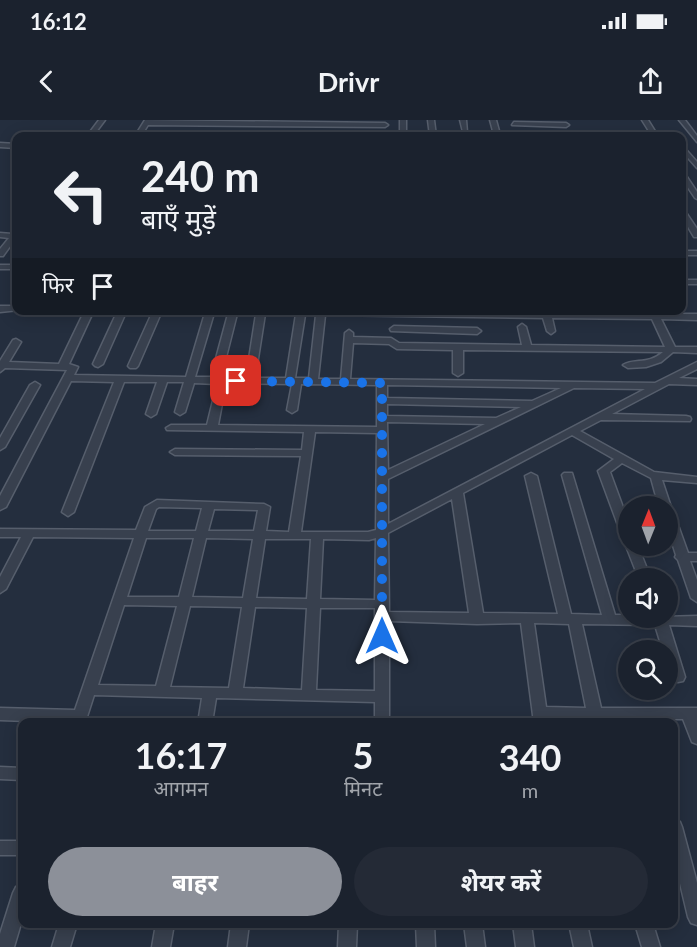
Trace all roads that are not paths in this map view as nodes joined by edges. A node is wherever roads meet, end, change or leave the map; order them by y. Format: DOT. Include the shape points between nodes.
graph roads {
  1 [pos="297,120"];
  2 [pos="463,120"];
  3 [pos="493,120"];
  4 [pos="682,120"];
  5 [pos="147,122"];
  6 [pos="207,122"];
  7 [pos="514,124"];
  8 [pos="329,128"];
  9 [pos="387,128"];
  10 [pos="522,129"];
  11 [pos="568,129"];
  12 [pos="465,131"];
  13 [pos="496,131"];
  14 [pos="289,132"];
  15 [pos="499,132"];
  16 [pos="615,132"];
  17 [pos="697,140"];
  18 [pos="686,152"];
  19 [pos="697,166"];
  20 [pos="686,184"];
  21 [pos="697,197"];
  22 [pos="689,222"];
  23 [pos="697,235"];
  24 [pos="12,240"];
  25 [pos="1,252"];
  26 [pos="88,315"];
  27 [pos="121,315"];
  28 [pos="155,315"];
  29 [pos="209,315"];
  30 [pos="232,315"];
  31 [pos="261,315"];
  32 [pos="301,315"];
  33 [pos="321,315"];
  34 [pos="474,315"];
  35 [pos="547,315"];
  36 [pos="655,315"];
  37 [pos="522,327"];
  38 [pos="394,329"];
  39 [pos="477,331"];
  40 [pos="551,331"];
  41 [pos="16,342"];
  42 [pos="432,346"];
  43 [pos="458,347"];
  44 [pos="481,347"];
  45 [pos="527,347"];
  46 [pos="671,349"];
  47 [pos="697,350"];
  48 [pos="433,358"];
  49 [pos="98,364"];
  50 [pos="628,365"];
  51 [pos="697,365"];
  52 [pos="1,366"];
  53 [pos="63,366"];
  54 [pos="133,366"];
  55 [pos="458,373"];
  56 [pos="67,378"];
  57 [pos="120,379"];
  58 [pos="163,380"];
  59 [pos="190,380"];
  60 [pos="218,381"];
  61 [pos="250,382"];
  62 [pos="294,382"];
  63 [pos="313,382"];
  64 [pos="697,382"];
  65 [pos="345,383"];
  66 [pos="382,383"];
  67 [pos="662,383"];
  68 [pos="35,385"];
  69 [pos="574,385"];
  70 [pos="382,401"];
  71 [pos="535,404"];
  72 [pos="292,410"];
  73 [pos="180,412"];
  74 [pos="151,414"];
  75 [pos="600,416"];
  76 [pos="686,419"];
  77 [pos="499,421"];
  78 [pos="382,425"];
  79 [pos="171,428"];
  80 [pos="212,428"];
  81 [pos="310,429"];
  82 [pos="573,431"];
  83 [pos="0,447"];
  84 [pos="175,452"];
  85 [pos="307,453"];
  86 [pos="621,459"];
  87 [pos="568,475"];
  88 [pos="531,476"];
  89 [pos="382,477"];
  90 [pos="656,477"];
  91 [pos="697,480"];
  92 [pos="457,493"];
  93 [pos="662,496"];
  94 [pos="209,504"];
  95 [pos="0,507"];
  96 [pos="618,509"];
  97 [pos="68,512"];
  98 [pos="381,532"];
  99 [pos="0,533"];
  100 [pos="29,534"];
  101 [pos="141,534"];
  102 [pos="201,534"];
  103 [pos="260,536"];
  104 [pos="294,536"];
  105 [pos="317,536"];
  106 [pos="678,547"];
  107 [pos="681,557"];
  108 [pos="697,557"];
  109 [pos="0,589"];
  110 [pos="697,598"];
  111 [pos="118,601"];
  112 [pos="184,602"];
  113 [pos="249,602"];
  114 [pos="314,603"];
  115 [pos="382,610"];
  116 [pos="477,619"];
  117 [pos="527,619"];
  118 [pos="571,620"];
  119 [pos="610,620"];
  120 [pos="618,620"];
  121 [pos="678,620"];
  122 [pos="697,621"];
  123 [pos="89,690"];
  124 [pos="162,692"];
  125 [pos="210,693"];
  126 [pos="235,693"];
  127 [pos="309,695"];
  128 [pos="382,697"];
  129 [pos="0,714"];
  130 [pos="693,714"];
  131 [pos="53,718"];
  132 [pos="80,718"];
  133 [pos="206,718"];
  134 [pos="382,718"];
  135 [pos="540,718"];
  136 [pos="596,718"];
  137 [pos="640,718"];
  138 [pos="697,738"];
  139 [pos="0,773"];
  140 [pos="18,774"];
  141 [pos="678,843"];
  142 [pos="0,848"];
  143 [pos="18,848"];
  144 [pos="18,906"];
  145 [pos="697,917"];
  146 [pos="67,928"];
  147 [pos="164,928"];
  148 [pos="239,928"];
  149 [pos="348,928"];
  150 [pos="425,928"];
  151 [pos="474,928"];
  152 [pos="523,928"];
  153 [pos="579,928"];
  154 [pos="645,928"];
  155 [pos="5,947"];
  156 [pos="61,947"];
  157 [pos="160,947"];
  158 [pos="237,947"];
  159 [pos="347,947"];
  160 [pos="426,947"];
  161 [pos="476,947"];
  162 [pos="525,947"];
  163 [pos="583,947"];
  164 [pos="651,947"];
  1 -- 8 [label="street"];
  2 -- 12 [label="street"];
  3 -- 13 [label="street"];
  4 -- 17 [label="street"];
  5 -- 6 [label="street"];
  6 -- 8 [label="street"];
  7 -- 11 [label="street"];
  8 -- 9 [label="street"];
  8 -- 14 [label="street"];
  10 -- 11 [label="street"];
  11 -- 15 [label="street"];
  11 -- 16 [label="street"];
  18 -- 19 [label="street"];
  20 -- 21 [label="street"];
  22 -- 23 [label="street"];
  24 -- 25 [label="street"];
  26 -- 53 [label="street"];
  27 -- 49 [label="street"];
  28 -- 54 [label="street"];
  29 -- 59 [label="street"];
  30 -- 60 [label="street"];
  31 -- 61 [label="street"];
  32 -- 62 [label="street"];
  33 -- 63 [label="street"];
  34 -- 39 [label="street"];
  35 -- 40 [label="street"];
  36 -- 46 [label="street"];
  37 -- 45 [label="street"];
  38 -- 39 [label="street"];
  39 -- 44 [label="street"];
  41 -- 52 [label="street"];
  42 -- 43 [label="street"];
  42 -- 48 [label="street"];
  42 -- 65 [label="street" via="397,346 392,341 348,336"];
  43 -- 44 [label="street"];
  43 -- 55 [label="street"];
  44 -- 45 [label="street"];
  45 -- 46 [label="street"];
  46 -- 47 [label="street"];
  46 -- 50 [label="street" via="649,364"];
  51 -- 67 [label="street"];
  52 -- 53 [label="street"];
  53 -- 56 [label="street" via="73,367"];
  56 -- 57 [label="street"];
  56 -- 95 [label="street"];
  57 -- 58 [label="street"];
  57 -- 97 [label="street"];
  58 -- 59 [label="street"];
  58 -- 74 [label="street"];
  59 -- 60 [label="street"];
  59 -- 73 [label="street"];
  60 -- 61 [label="street"];
  60 -- 80 [label="street"];
  61 -- 62 [label="street"];
  62 -- 63 [label="street"];
  62 -- 72 [label="street"];
  63 -- 65 [label="street"];
  64 -- 67 [label="street"];
  65 -- 66 [label="street"];
  66 -- 69 [label="street"];
  66 -- 70 [label="street"];
  67 -- 69 [label="street"];
  67 -- 75 [label="street"];
  68 -- 83 [label="street"];
  69 -- 71 [label="street"];
  70 -- 71 [label="street"];
  70 -- 78 [label="street"];
  71 -- 77 [label="street"];
  75 -- 76 [label="street"];
  75 -- 82 [label="street"];
  77 -- 78 [label="street"];
  77 -- 89 [label="street"];
  78 -- 81 [label="street"];
  78 -- 89 [label="street"];
  79 -- 80 [label="street"];
  80 -- 81 [label="street"];
  81 -- 85 [label="street"];
  82 -- 86 [label="street"];
  82 -- 92 [label="street"];
  84 -- 85 [label="street"];
  85 -- 104 [label="street"];
  86 -- 90 [label="street"];
  86 -- 96 [label="street" via="604,471"];
  87 -- 119 [label="street"];
  88 -- 118 [label="street"];
  89 -- 98 [label="street"];
  90 -- 91 [label="street"];
  90 -- 93 [label="street"];
  92 -- 98 [label="street"];
  92 -- 116 [label="street"];
  94 -- 101 [label="street" via="154,504"];
  94 -- 102 [label="street"];
  94 -- 103 [label="street" via="262,506"];
  98 -- 105 [label="street" via="364,537"];
  98 -- 115 [label="street"];
  99 -- 100 [label="street"];
  100 -- 101 [label="street"];
  100 -- 109 [label="street"];
  101 -- 102 [label="street"];
  101 -- 111 [label="street"];
  102 -- 103 [label="street"];
  102 -- 112 [label="street"];
  103 -- 104 [label="street"];
  103 -- 113 [label="street"];
  104 -- 105 [label="street"];
  105 -- 114 [label="street"];
  106 -- 107 [label="street"];
  107 -- 108 [label="street"];
  107 -- 110 [label="street"];
  111 -- 112 [label="street"];
  111 -- 123 [label="street"];
  112 -- 113 [label="street"];
  112 -- 124 [label="street"];
  113 -- 114 [label="street"];
  113 -- 126 [label="street"];
  114 -- 115 [label="street"];
  114 -- 127 [label="street"];
  115 -- 116 [label="street"];
  115 -- 128 [label="street"];
  116 -- 117 [label="street"];
  117 -- 118 [label="street"];
  117 -- 135 [label="street"];
  118 -- 119 [label="street"];
  118 -- 136 [label="street"];
  119 -- 120 [label="street"];
  121 -- 122 [label="street"];
  123 -- 124 [label="street"];
  123 -- 132 [label="street"];
  124 -- 125 [label="street"];
  125 -- 126 [label="street"];
  125 -- 133 [label="street"];
  126 -- 127 [label="street"];
  127 -- 128 [label="street"];
  128 -- 134 [label="street"];
  129 -- 131 [label="street"];
  130 -- 137 [label="street"];
  130 -- 138 [label="street"];
  135 -- 136 [label="street"];
  136 -- 137 [label="street"];
  139 -- 140 [label="street"];
  141 -- 145 [label="street"];
  142 -- 143 [label="street"];
  144 -- 155 [label="street"];
  146 -- 156 [label="street"];
  147 -- 157 [label="street"];
  148 -- 158 [label="street"];
  149 -- 159 [label="street"];
  150 -- 160 [label="street"];
  151 -- 161 [label="street"];
  152 -- 162 [label="street"];
  153 -- 163 [label="street"];
  154 -- 164 [label="street"];
}
